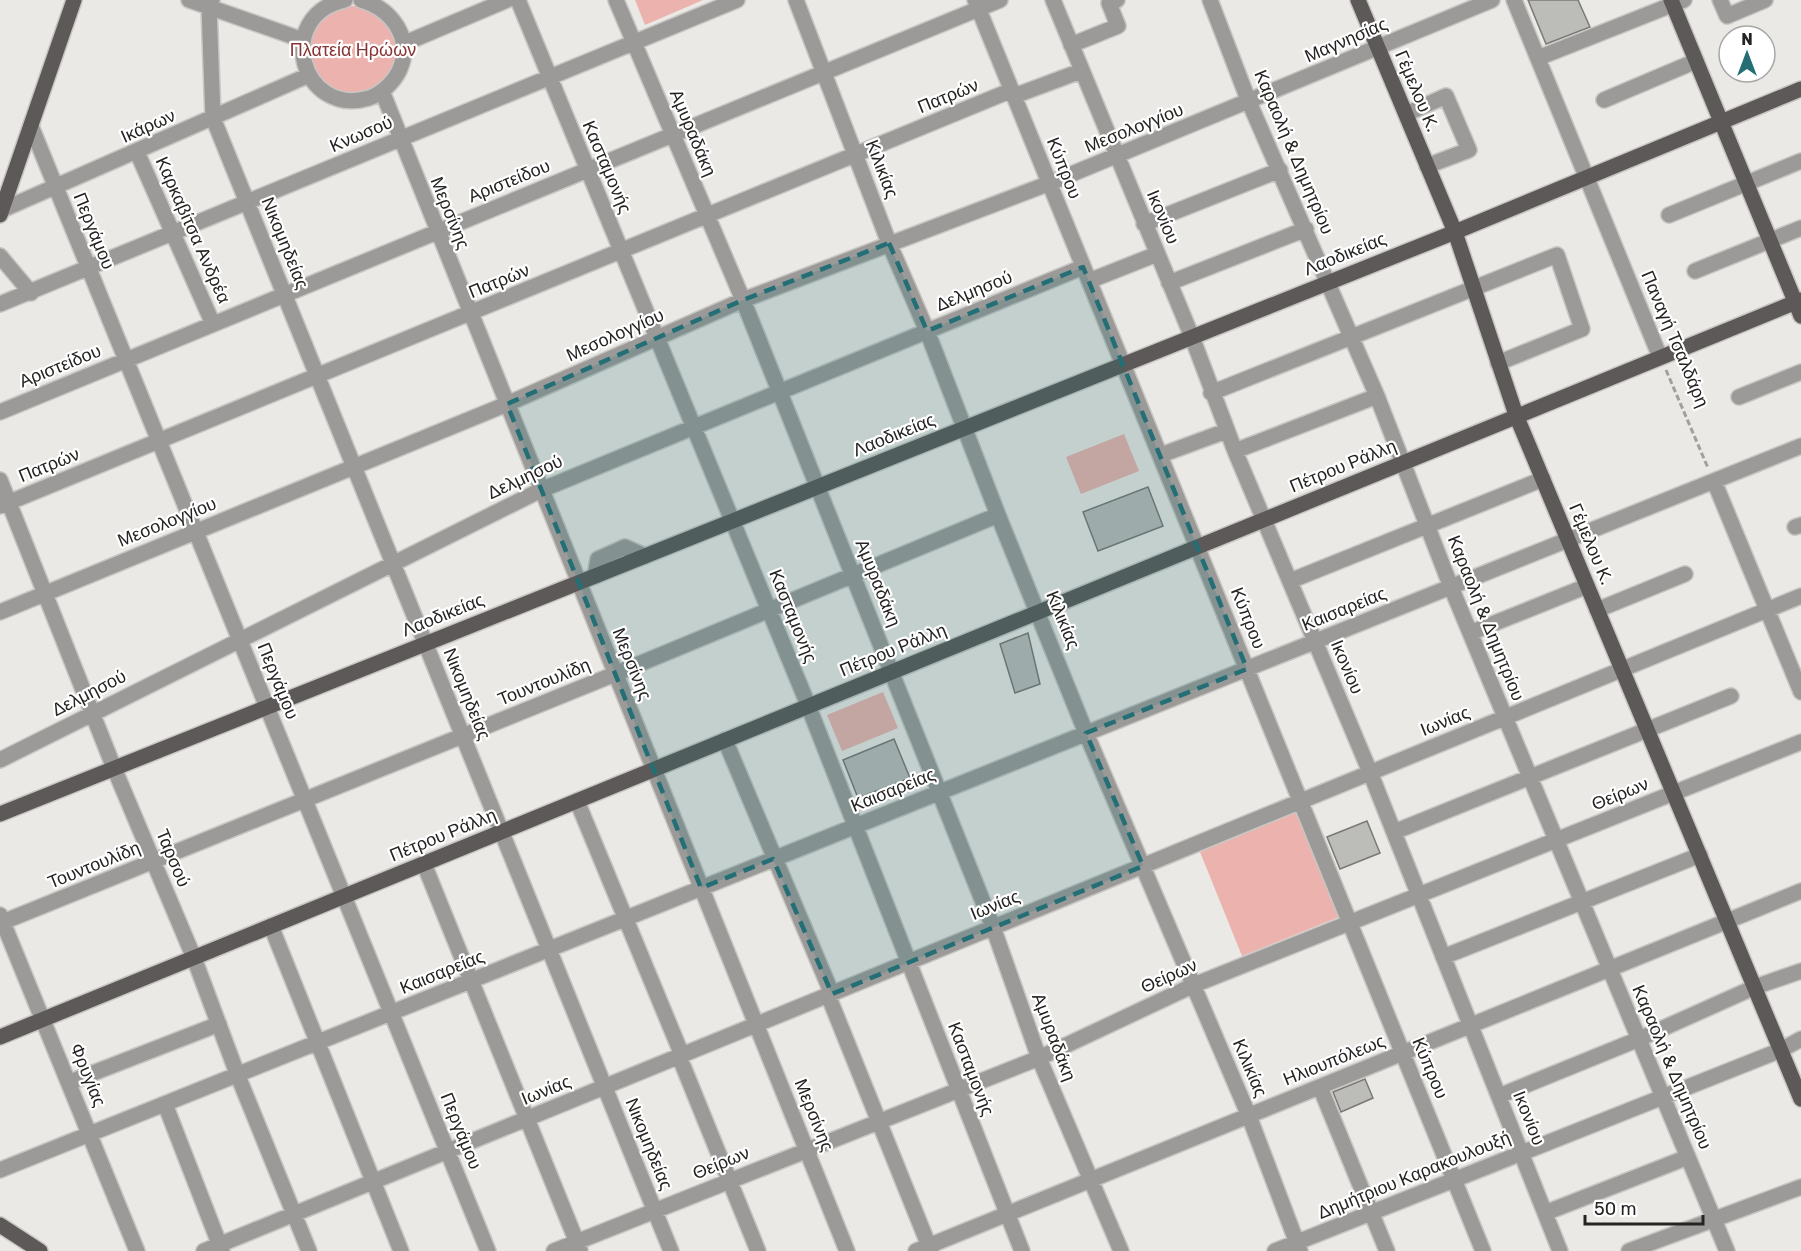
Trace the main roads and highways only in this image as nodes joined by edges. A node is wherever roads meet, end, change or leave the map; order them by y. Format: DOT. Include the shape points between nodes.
graph roads {
  1 [pos="74,0"];
  2 [pos="1358,0"];
  3 [pos="1676,1"];
  4 [pos="1801,89"];
  5 [pos="1721,122"];
  6 [pos="5,188"];
  7 [pos="1,213"];
  8 [pos="1455,232"];
  9 [pos="1799,306"];
  10 [pos="1516,416"];
  11 [pos="0,814"];
  12 [pos="0,1037"];
  13 [pos="1801,1099"];
  14 [pos="0,1225"];
  15 [pos="40,1251"];
  1 -- 6 [label="main road" via="31,126"];
  2 -- 8 [label="main road, Γέμελου Κ."];
  3 -- 5 [label="main road"];
  4 -- 5 [label="main road, Λαοδικείας"];
  5 -- 8 [label="main road, Λαοδικείας"];
  5 -- 9 [label="main road"];
  6 -- 7 [label="main road"];
  8 -- 10 [label="main road, Γέμελου Κ."];
  8 -- 11 [label="main road, Λαοδικείας"];
  9 -- 10 [label="main road, Πέτρου Ράλλη"];
  10 -- 12 [label="main road, Πέτρου Ράλλη"];
  10 -- 13 [label="main road, Γέμελου Κ."];
  14 -- 15 [label="main road"];
}
